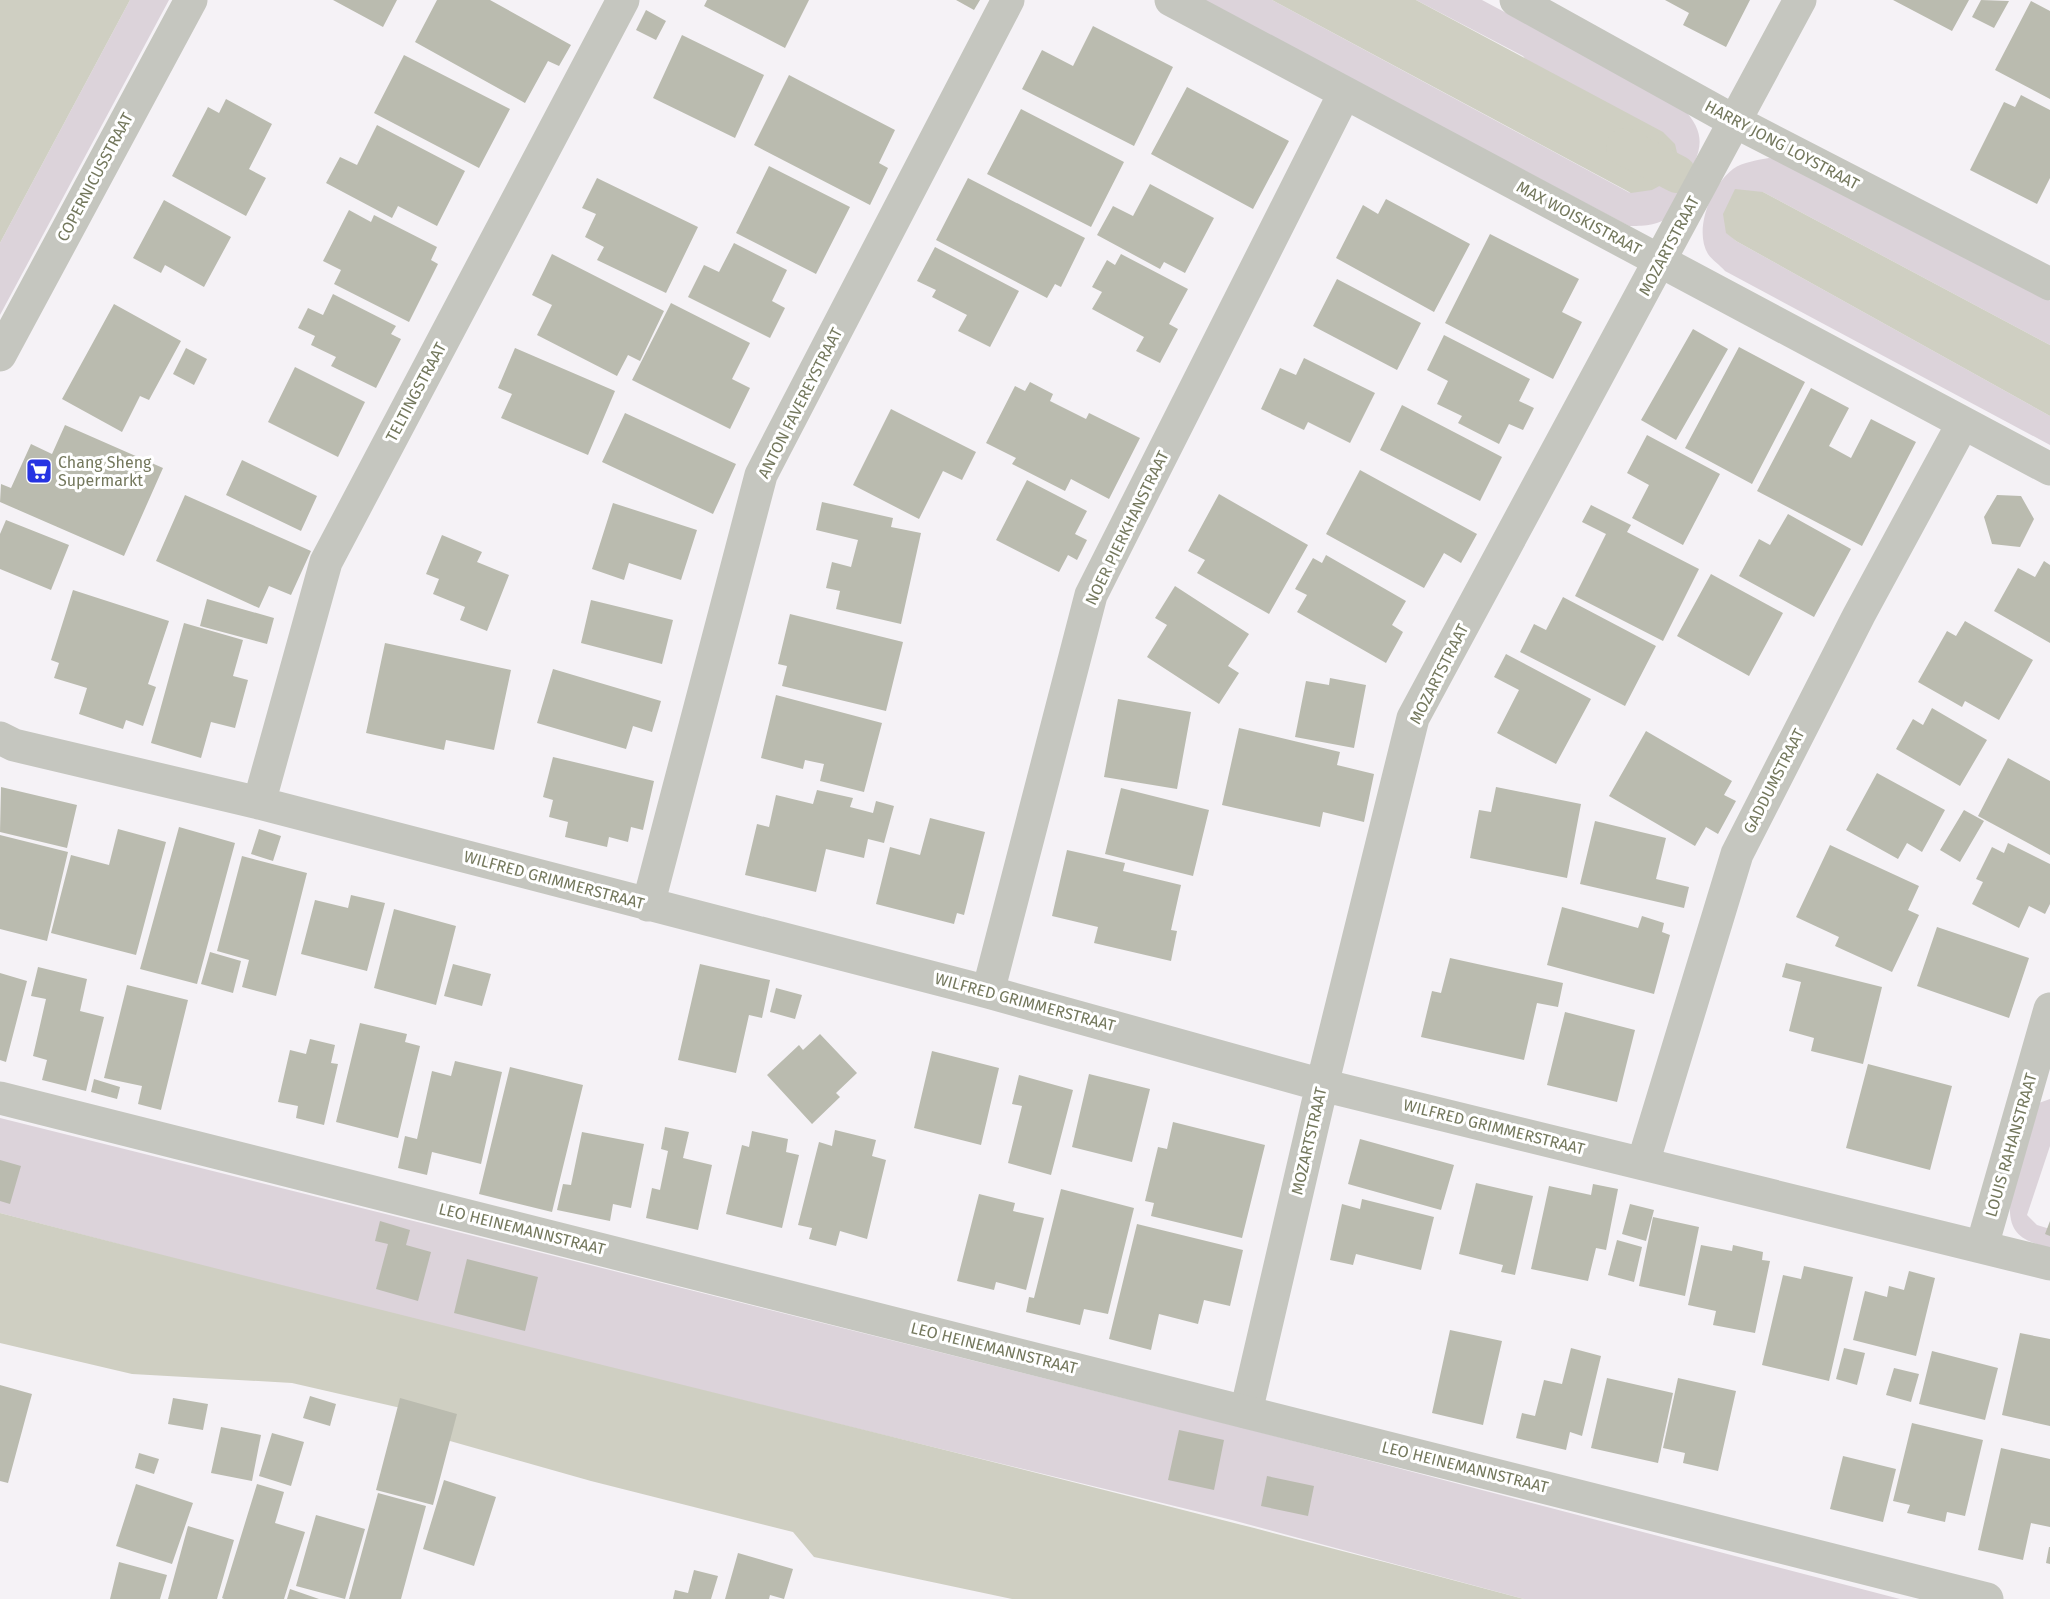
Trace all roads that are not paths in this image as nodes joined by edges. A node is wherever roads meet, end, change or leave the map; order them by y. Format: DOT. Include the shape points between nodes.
graph roads {
  1 [pos="191,0"];
  2 [pos="623,0"];
  3 [pos="1008,0"];
  4 [pos="1171,0"];
  5 [pos="1516,0"];
  6 [pos="1800,0"];
  7 [pos="1344,94"];
  8 [pos="1734,121"];
  9 [pos="1661,261"];
  10 [pos="2049,280"];
  11 [pos="0,355"];
  12 [pos="1963,423"];
  13 [pos="2050,469"];
  14 [pos="0,738"];
  15 [pos="259,803"];
  16 [pos="648,905"];
  17 [pos="988,992"];
  18 [pos="2050,1009"];
  19 [pos="1322,1085"];
  20 [pos="0,1098"];
  21 [pos="1643,1163"];
  22 [pos="1982,1246"];
  23 [pos="2050,1264"];
  24 [pos="1246,1412"];
  25 [pos="1987,1599"];
  1 -- 11 [label="street, COPERNICUSSTRAAT"];
  2 -- 15 [label="street, TELTINGSTRAAT" via="326,562"];
  3 -- 16 [label="street, ANTON FAVEREYSTRAAT" via="761,475"];
  4 -- 7 [label="street, MAX WOISKISTRAAT"];
  5 -- 8 [label="street, HARRY JONG LOYSTRAAT"];
  6 -- 8 [label="street, MOZARTSTRAAT"];
  7 -- 9 [label="street, MAX WOISKISTRAAT"];
  7 -- 17 [label="street, NOER PIERKHANSTRAAT" via="1091,595"];
  8 -- 9 [label="street, MOZARTSTRAAT"];
  8 -- 10 [label="street, HARRY JONG LOYSTRAAT"];
  9 -- 12 [label="street, MAX WOISKISTRAAT"];
  9 -- 19 [label="street, MOZARTSTRAAT" via="1413,718"];
  12 -- 13 [label="street, MAX WOISKISTRAAT"];
  12 -- 21 [label="street, GADDUMSTRAAT" via="1737,854"];
  14 -- 15 [label="street, WILFRED GRIMMERSTRAAT" via="14,745"];
  15 -- 16 [label="street, WILFRED GRIMMERSTRAAT"];
  16 -- 17 [label="street, WILFRED GRIMMERSTRAAT"];
  17 -- 19 [label="street, WILFRED GRIMMERSTRAAT"];
  18 -- 22 [label="street, LOUIS RAHANSTRAAT"];
  19 -- 21 [label="street, WILFRED GRIMMERSTRAAT"];
  19 -- 24 [label="street, MOZARTSTRAAT"];
  20 -- 24 [label="street, LEO HEINEMANNSTRAAT"];
  21 -- 22 [label="street, WILFRED GRIMMERSTRAAT"];
  22 -- 23 [label="street, WILFRED GRIMMERSTRAAT"];
  24 -- 25 [label="street, LEO HEINEMANNSTRAAT"];
}
